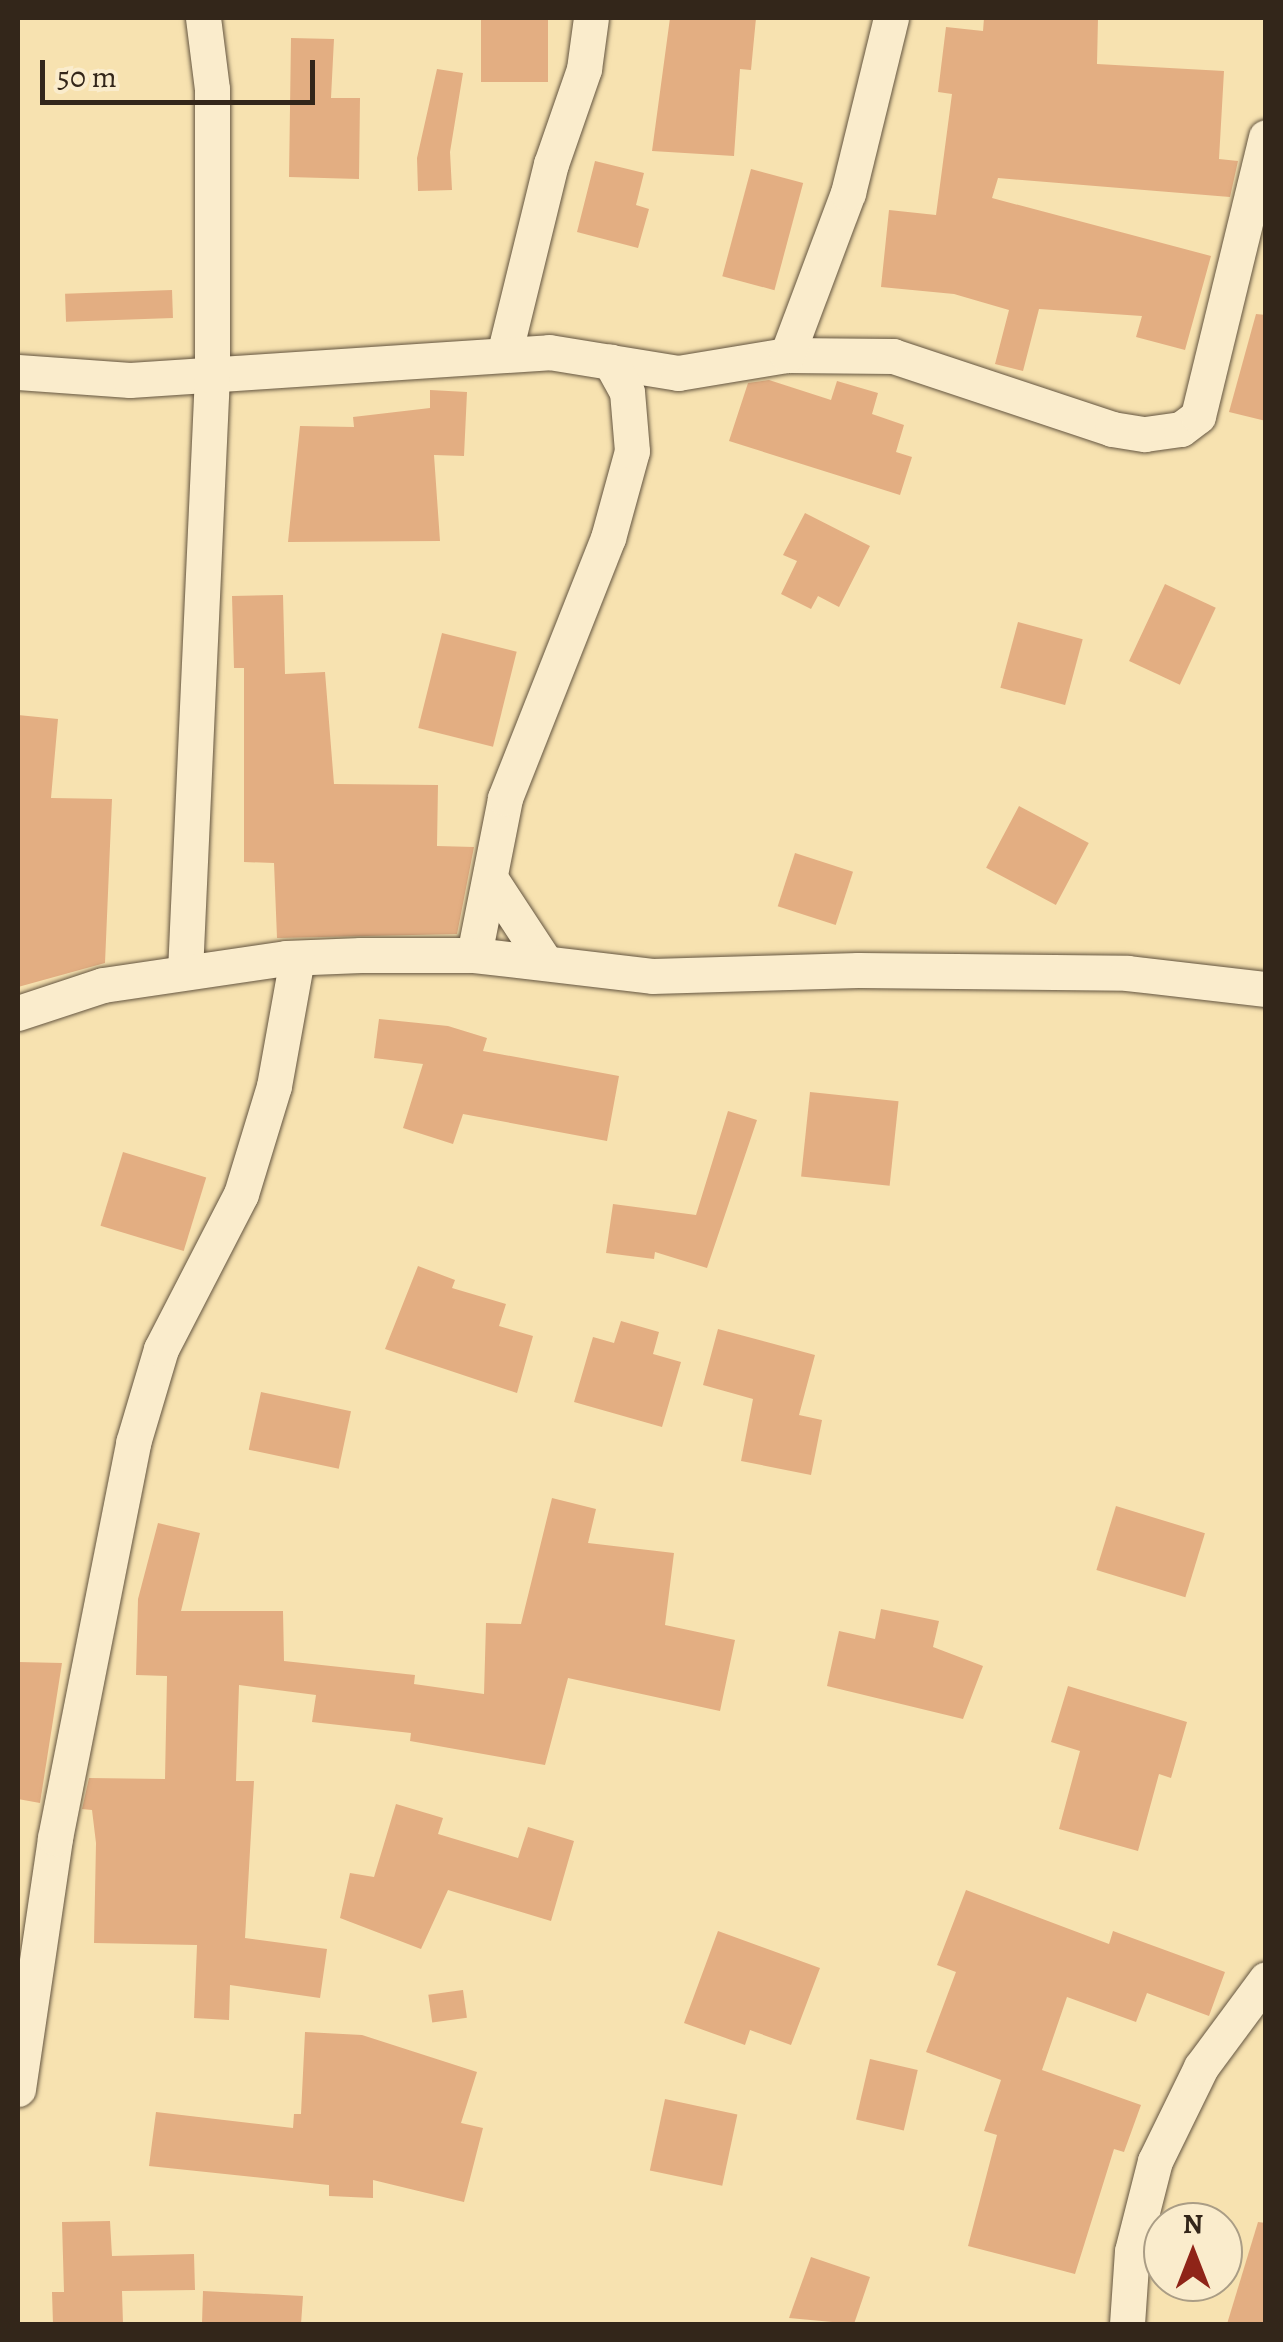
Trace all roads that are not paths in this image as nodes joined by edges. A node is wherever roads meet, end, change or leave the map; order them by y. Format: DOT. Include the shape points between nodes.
graph roads {
  1 [pos="203,18"];
  2 [pos="591,18"];
  3 [pos="891,18"];
  4 [pos="1266,137"];
  5 [pos="504,355"];
  6 [pos="787,355"];
  7 [pos="610,360"];
  8 [pos="18,372"];
  9 [pos="678,373"];
  10 [pos="212,376"];
  11 [pos="634,426"];
  12 [pos="492,881"];
  13 [pos="474,955"];
  14 [pos="297,958"];
  15 [pos="545,962"];
  16 [pos="186,972"];
  17 [pos="1266,989"];
  18 [pos="18,1013"];
  19 [pos="1266,1978"];
  20 [pos="18,2089"];
  21 [pos="1127,2324"];
  1 -- 10 [label="street" via="212,90"];
  2 -- 5 [label="street" via="584,69 551,164"];
  3 -- 6 [label="street" via="848,193"];
  4 -- 6 [label="street" via="1198,416 1181,430 1112,429 894,356"];
  5 -- 7 [label="street" via="579,353"];
  5 -- 10 [label="street"];
  6 -- 9 [label="street"];
  7 -- 9 [label="street"];
  7 -- 11 [label="street"];
  8 -- 10 [label="street" via="130,380"];
  9 -- 11 [label="street"];
  10 -- 16 [label="street"];
  11 -- 12 [label="street" via="608,538 505,798"];
  12 -- 13 [label="street"];
  12 -- 15 [label="street"];
  13 -- 14 [label="street"];
  13 -- 15 [label="street"];
  14 -- 16 [label="street"];
  14 -- 20 [label="street" via="274,1086 242,1194 161,1350 133,1444 55,1838"];
  15 -- 17 [label="street" via="652,976 858,970 1128,974"];
  16 -- 18 [label="street" via="104,985"];
  19 -- 21 [label="street" via="1201,2067 1155,2161 1132,2251"];
}
